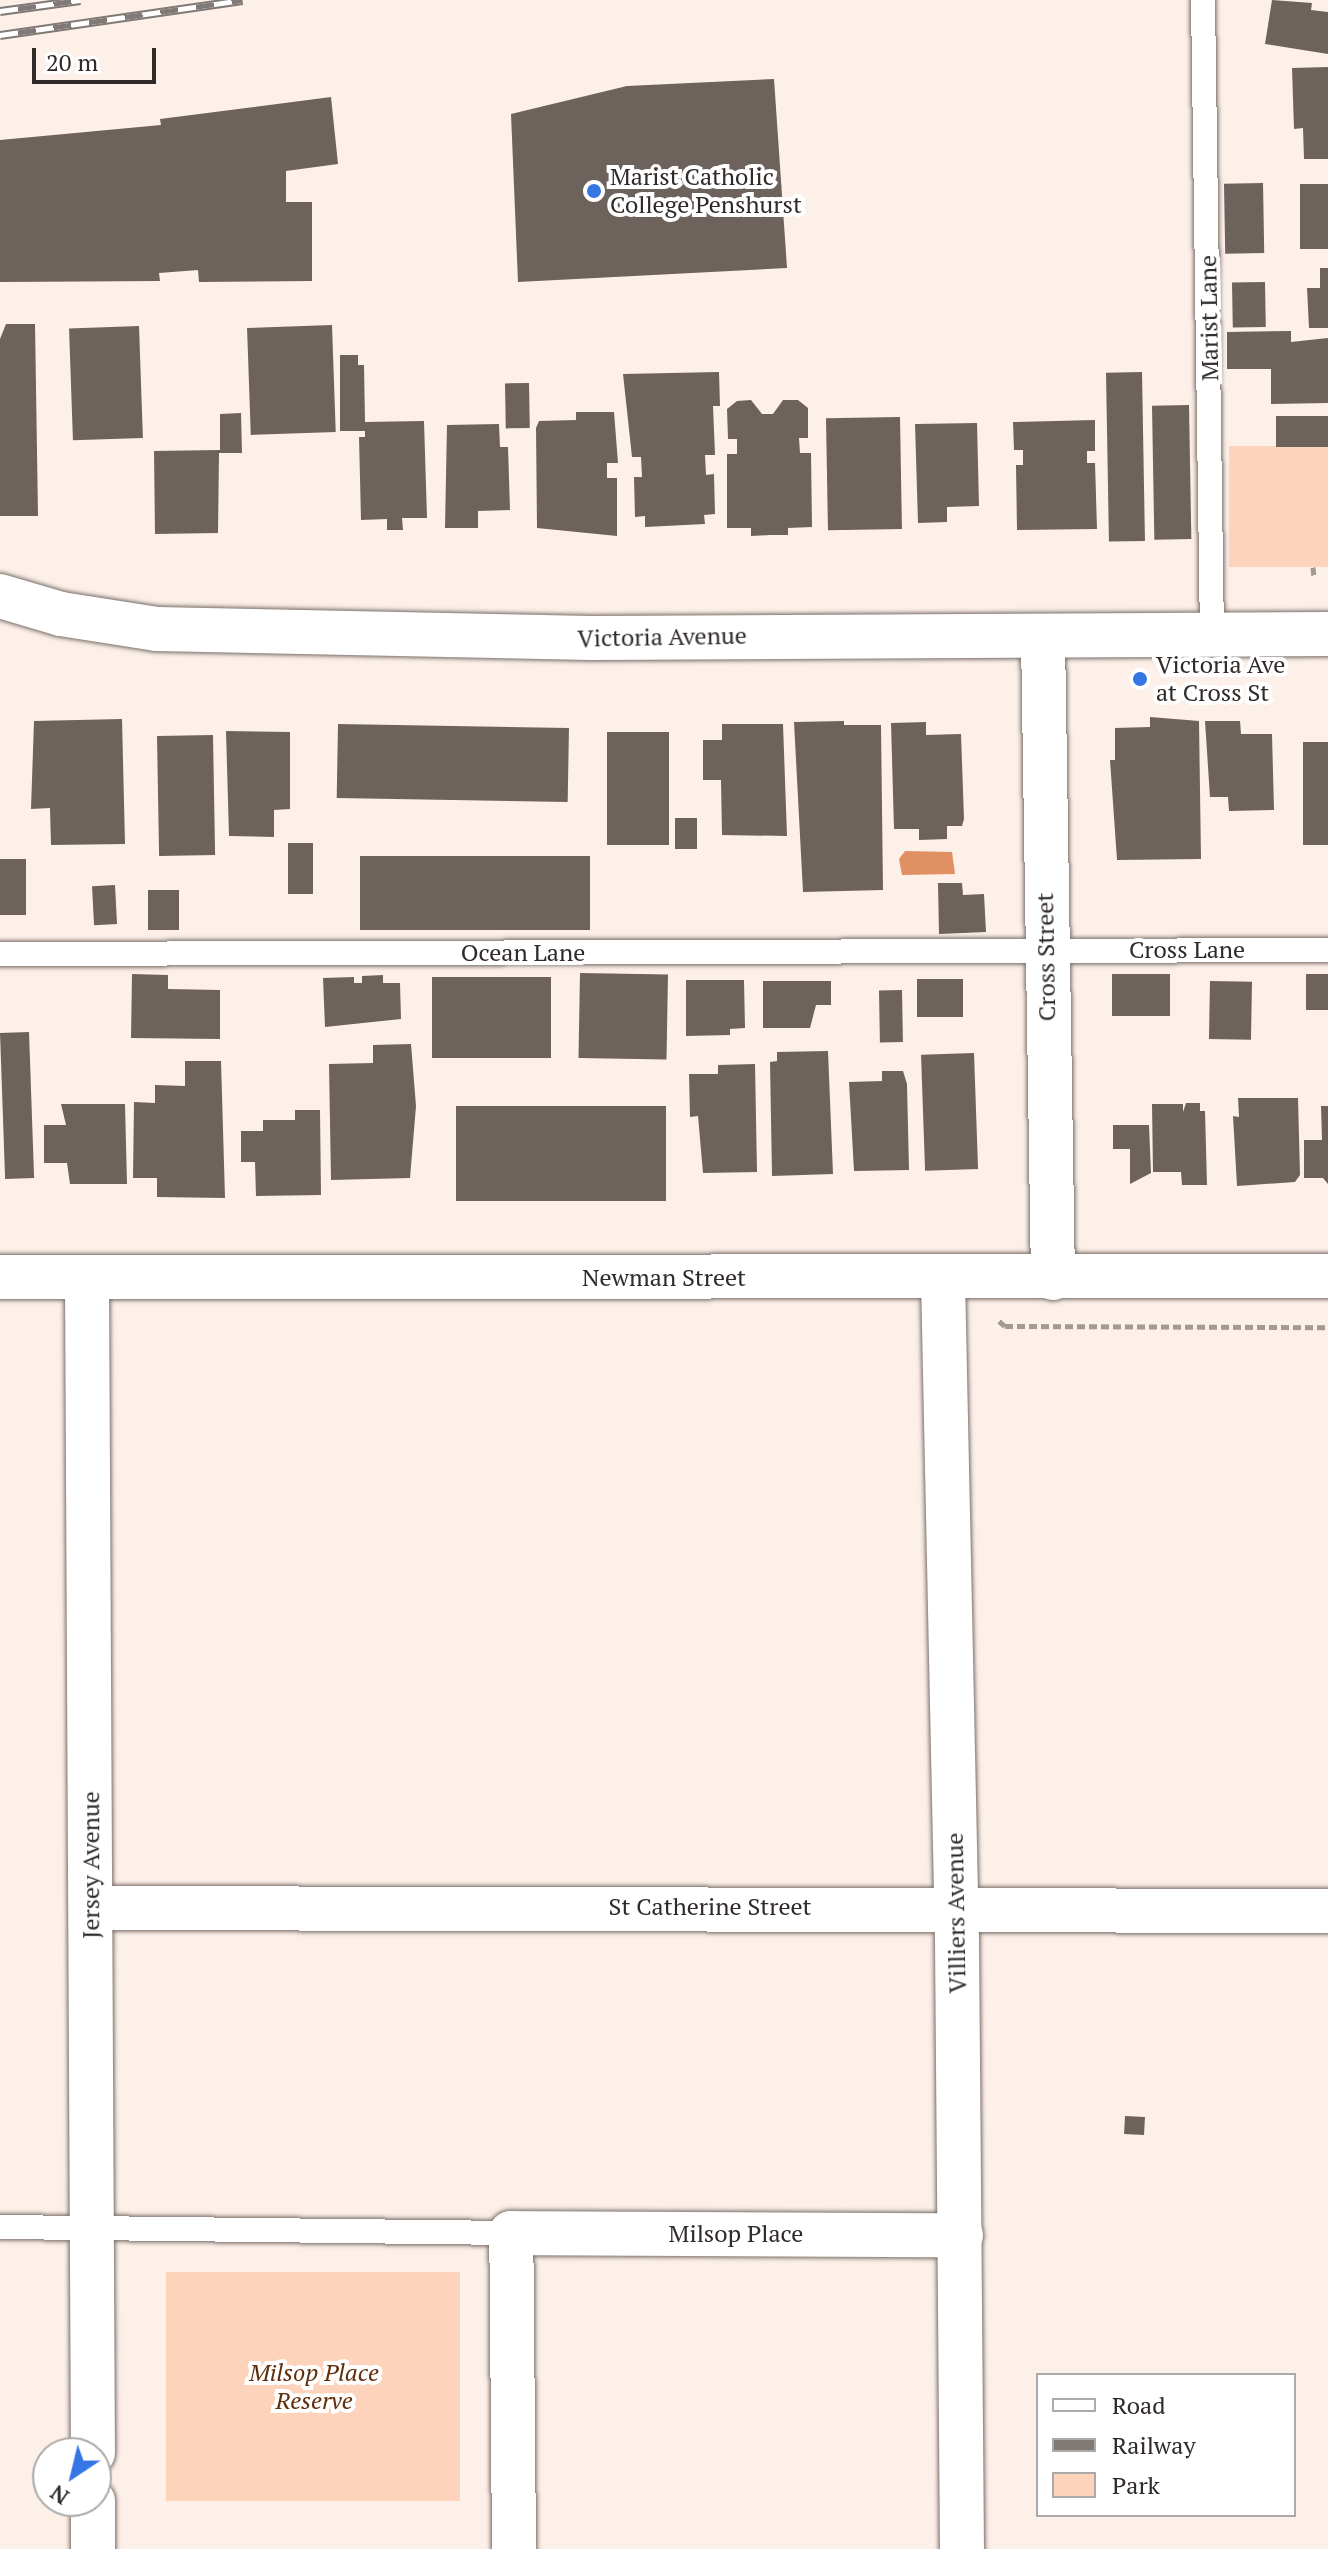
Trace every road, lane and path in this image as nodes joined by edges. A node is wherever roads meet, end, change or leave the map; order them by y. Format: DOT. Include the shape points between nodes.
graph roads {
  1 [pos="1203,0"];
  2 [pos="1313,567"];
  3 [pos="1314,578"];
  4 [pos="0,596"];
  5 [pos="1328,634"];
  6 [pos="1043,636"];
  7 [pos="1212,636"];
  8 [pos="1328,950"];
  9 [pos="1046,952"];
  10 [pos="0,954"];
  11 [pos="1328,1276"];
  12 [pos="0,1277"];
  13 [pos="87,1277"];
  14 [pos="943,1278"];
  15 [pos="1053,1278"];
  16 [pos="994,1318"];
  17 [pos="1328,1327"];
  18 [pos="957,1907"];
  19 [pos="91,1908"];
  20 [pos="1328,1911"];
  21 [pos="0,2227"];
  22 [pos="92,2227"];
  23 [pos="511,2233"];
  24 [pos="961,2235"];
  25 [pos="93,2437"];
  26 [pos="93,2517"];
  27 [pos="93,2549"];
  28 [pos="514,2549"];
  29 [pos="962,2549"];
  1 -- 7 [label="lane, Marist Lane"];
  2 -- 3 [label="path"];
  4 -- 6 [label="street, Victoria Avenue" via="61,614 157,629 591,638"];
  5 -- 7 [label="street, Victoria Avenue"];
  6 -- 7 [label="street, Victoria Avenue"];
  6 -- 9 [label="street, Cross Street"];
  8 -- 9 [label="lane, Cross Lane"];
  9 -- 10 [label="lane, Ocean Lane"];
  9 -- 15 [label="street, Cross Street"];
  11 -- 15 [label="street, Newman Street"];
  12 -- 13 [label="street, Newman Street"];
  13 -- 14 [label="street, Newman Street"];
  13 -- 19 [label="street, Jersey Avenue"];
  14 -- 15 [label="street, Newman Street"];
  14 -- 18 [label="street, Villiers Avenue"];
  16 -- 17 [label="path" via="1005,1326"];
  18 -- 19 [label="street, St Catherine Street"];
  18 -- 20 [label="street, St Catherine Street"];
  18 -- 24 [label="street, Villiers Avenue"];
  19 -- 22 [label="street, Jersey Avenue"];
  21 -- 22 [label="lane, Milsop Place"];
  22 -- 23 [label="lane, Milsop Place"];
  22 -- 25 [label="street, Jersey Avenue"];
  23 -- 24 [label="street, Milsop Place"];
  23 -- 28 [label="street"];
  24 -- 29 [label="street, Villiers Avenue"];
  26 -- 27 [label="street"];
}
